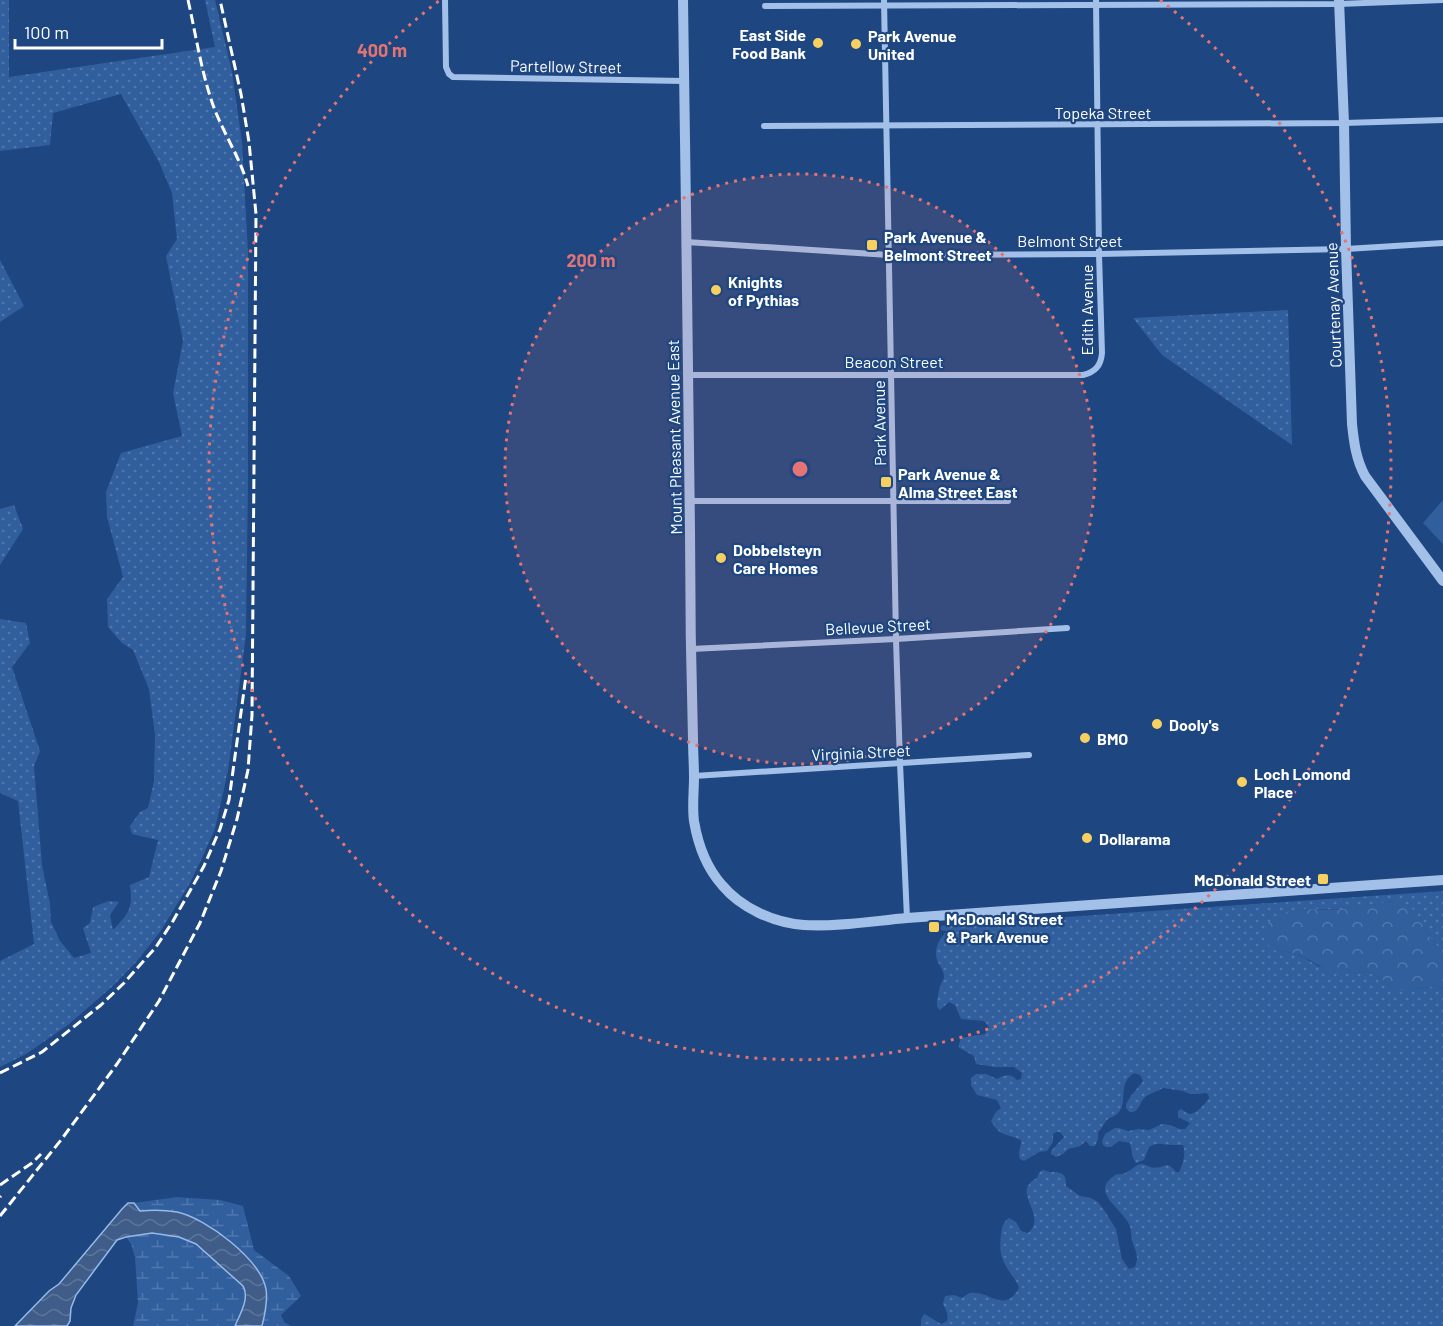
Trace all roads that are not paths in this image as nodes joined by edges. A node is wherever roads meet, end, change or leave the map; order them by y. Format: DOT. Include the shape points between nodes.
graph roads {
  1 [pos="445,0"];
  2 [pos="683,0"];
  3 [pos="1443,0"];
  4 [pos="1096,2"];
  5 [pos="1339,2"];
  6 [pos="884,3"];
  7 [pos="765,6"];
  8 [pos="684,81"];
  9 [pos="1443,120"];
  10 [pos="1344,123"];
  11 [pos="1098,125"];
  12 [pos="764,126"];
  13 [pos="885,126"];
  14 [pos="686,242"];
  15 [pos="1443,243"];
  16 [pos="1346,249"];
  17 [pos="1099,254"];
  18 [pos="889,255"];
  19 [pos="1098,368"];
  20 [pos="688,375"];
  21 [pos="891,375"];
  22 [pos="690,501"];
  23 [pos="894,501"];
  24 [pos="1008,501"];
  25 [pos="1443,580"];
  26 [pos="1066,628"];
  27 [pos="896,639"];
  28 [pos="691,650"];
  29 [pos="1029,755"];
  30 [pos="900,763"];
  31 [pos="694,776"];
  32 [pos="1443,880"];
  33 [pos="907,918"];
  1 -- 8 [label="street, Partellow Street" via="446,67 449,74 459,78"];
  2 -- 8 [label="street, Mount Pleasant Avenue East"];
  3 -- 5 [label="street"];
  4 -- 5 [label="street"];
  4 -- 6 [label="street"];
  4 -- 11 [label="street, Edith Avenue"];
  5 -- 10 [label="street, Courtenay Avenue"];
  6 -- 7 [label="street"];
  6 -- 13 [label="street, Park Avenue"];
  8 -- 14 [label="street, Mount Pleasant Avenue East"];
  9 -- 10 [label="street, Topeka Street"];
  10 -- 11 [label="street, Topeka Street"];
  10 -- 16 [label="street, Courtenay Avenue"];
  11 -- 13 [label="street, Topeka Street"];
  11 -- 17 [label="street, Edith Avenue"];
  12 -- 13 [label="street, Topeka Street"];
  13 -- 18 [label="street, Park Avenue"];
  14 -- 18 [label="street, Belmont Street"];
  14 -- 20 [label="street, Mount Pleasant Avenue East"];
  15 -- 16 [label="street, Belmont Street"];
  16 -- 17 [label="street, Belmont Street"];
  16 -- 25 [label="street, Courtenay Avenue" via="1352,424 1358,464"];
  17 -- 18 [label="street, Belmont Street"];
  17 -- 19 [label="street, Edith Avenue" via="1102,360"];
  18 -- 21 [label="street, Park Avenue"];
  19 -- 21 [label="street, Beacon Street" via="1083,375"];
  20 -- 21 [label="street, Beacon Street"];
  20 -- 22 [label="street, Mount Pleasant Avenue East"];
  21 -- 23 [label="street, Park Avenue"];
  22 -- 23 [label="street"];
  22 -- 28 [label="street, Mount Pleasant Avenue East"];
  23 -- 24 [label="street"];
  23 -- 27 [label="street, Park Avenue"];
  26 -- 27 [label="street, Bellevue Street"];
  27 -- 28 [label="street, Bellevue Street"];
  27 -- 30 [label="street, Park Avenue"];
  28 -- 31 [label="street, Mount Pleasant Avenue East"];
  29 -- 30 [label="street, Virginia Street"];
  30 -- 31 [label="street, Virginia Street"];
  30 -- 33 [label="street, Park Avenue"];
  31 -- 33 [label="street, Mount Pleasant Avenue East" via="693,810 699,845 720,884 745,905 760,914 802,925"];
  32 -- 33 [label="street"];
}
